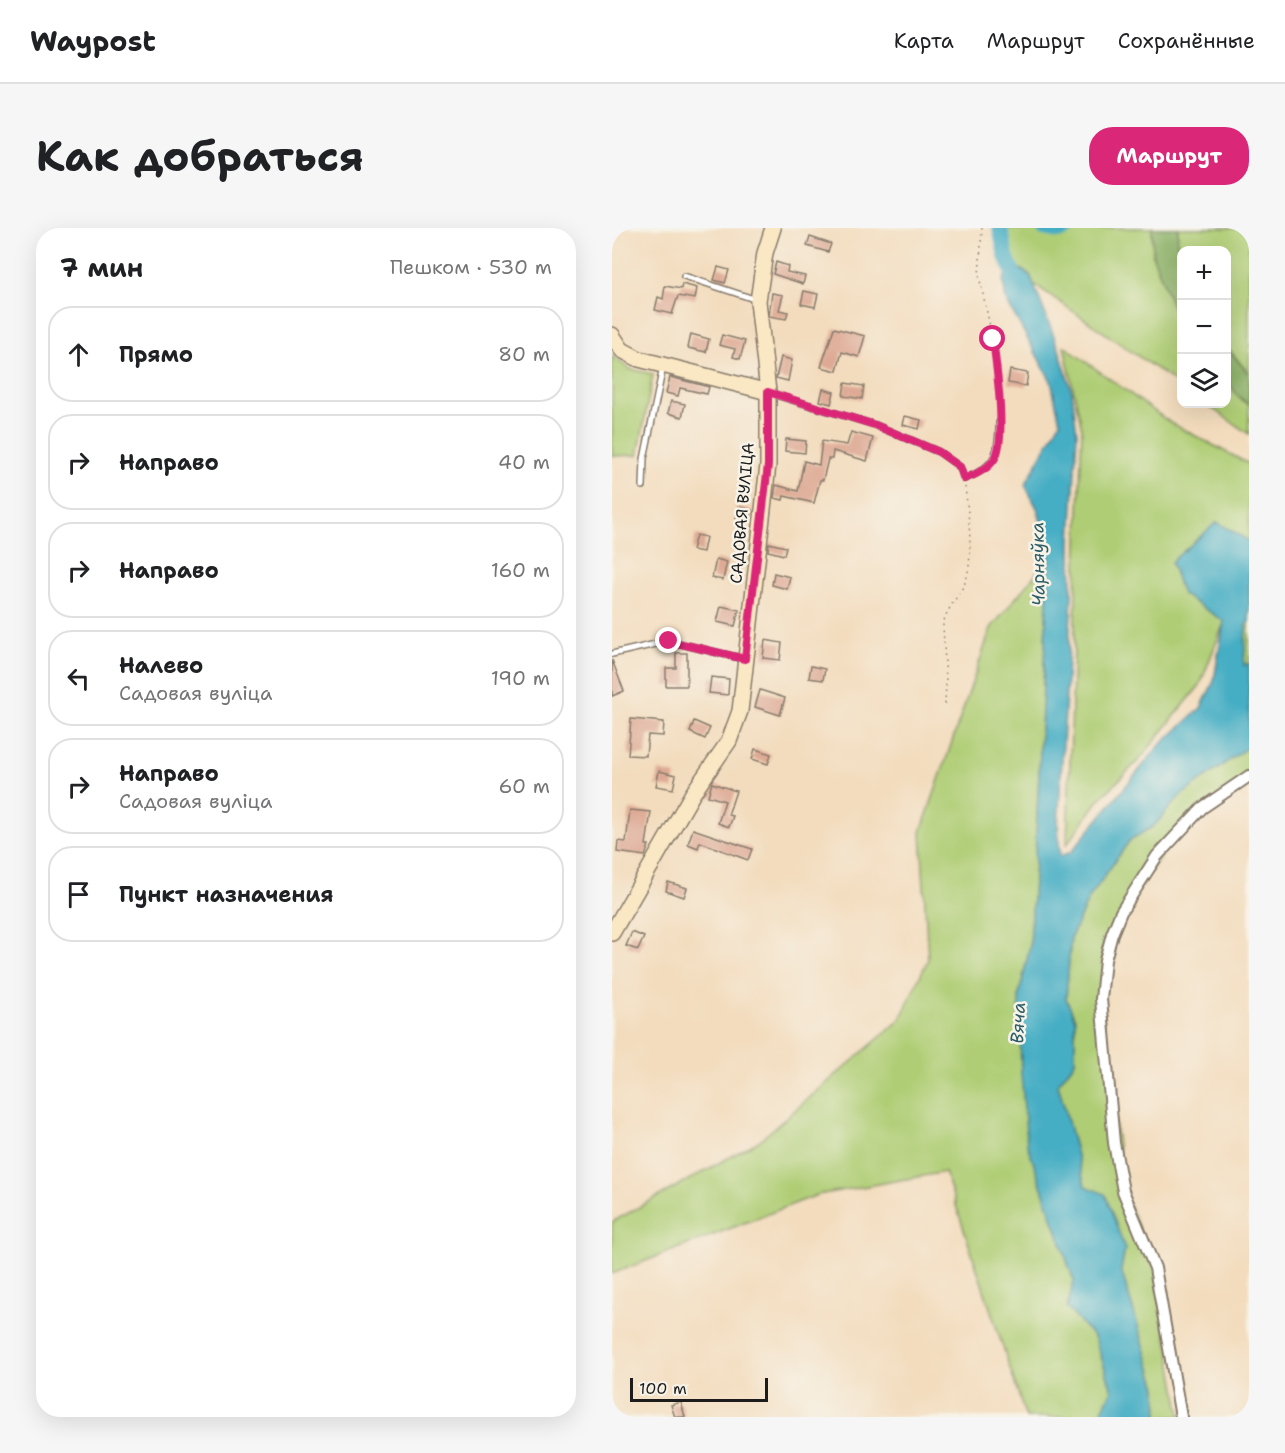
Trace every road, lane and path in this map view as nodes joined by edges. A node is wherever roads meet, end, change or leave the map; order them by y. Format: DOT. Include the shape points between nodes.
graph roads {
  1 [pos="773,228"];
  2 [pos="982,228"];
  3 [pos="684,276"];
  4 [pos="758,301"];
  5 [pos="612,335"];
  6 [pos="663,365"];
  7 [pos="768,392"];
  8 [pos="999,423"];
  9 [pos="964,479"];
  10 [pos="643,486"];
  11 [pos="612,654"];
  12 [pos="745,659"];
  13 [pos="945,704"];
  14 [pos="1249,776"];
  15 [pos="612,933"];
  16 [pos="1181,1417"];
  1 -- 4 [label="street, САДОВАЯ ВУЛІЦА"];
  2 -- 8 [label="path" via="979,276 993,339"];
  3 -- 4 [label="lane"];
  4 -- 7 [label="street, САДОВАЯ ВУЛІЦА"];
  5 -- 6 [label="street" via="629,355"];
  6 -- 7 [label="street"];
  6 -- 10 [label="lane" via="644,459"];
  7 -- 9 [label="lane" via="875,425 939,452 960,467"];
  7 -- 12 [label="street, САДОВАЯ ВУЛІЦА" via="768,465"];
  8 -- 9 [label="lane" via="995,458"];
  9 -- 13 [label="path" via="969,564 966,580 944,616"];
  11 -- 12 [label="lane" via="669,641"];
  12 -- 15 [label="street, САДОВАЯ ВУЛІЦА" via="740,711 729,741 693,793"];
  14 -- 16 [label="street" via="1202,808 1157,856 1121,912 1105,960 1101,999 1114,1143 1123,1191 1155,1268"];
}
